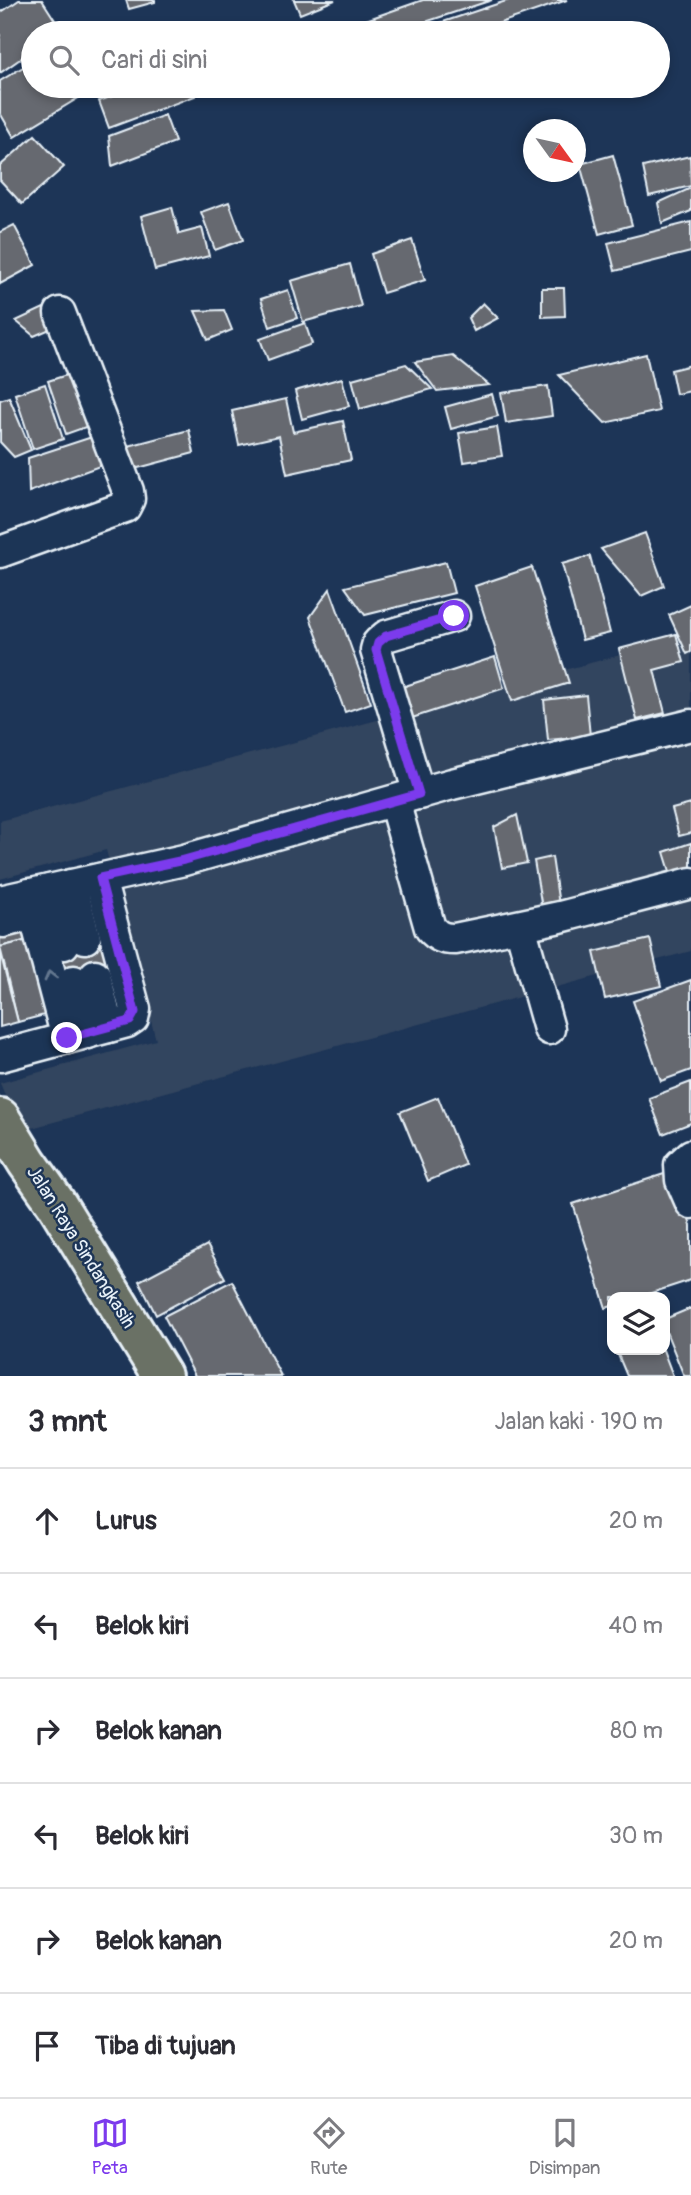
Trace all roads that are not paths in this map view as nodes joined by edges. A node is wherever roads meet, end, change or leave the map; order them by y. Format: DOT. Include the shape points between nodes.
graph roads {
  1 [pos="60,313"];
  2 [pos="0,552"];
  3 [pos="454,616"];
  4 [pos="691,725"];
  5 [pos="407,797"];
  6 [pos="691,883"];
  7 [pos="0,884"];
  8 [pos="71,894"];
  9 [pos="2,912"];
  10 [pos="520,926"];
  11 [pos="75,941"];
  12 [pos="85,978"];
  13 [pos="549,1029"];
  14 [pos="98,1030"];
  15 [pos="0,1056"];
  16 [pos="0,1118"];
  17 [pos="691,1155"];
  18 [pos="691,1203"];
  19 [pos="162,1376"];
  1 -- 2 [label="street" via="129,499 125,507"];
  3 -- 5 [label="street" via="386,636 376,650"];
  4 -- 5 [label="street"];
  5 -- 8 [label="street"];
  5 -- 10 [label="street" via="430,928 437,936 455,939"];
  6 -- 10 [label="street"];
  7 -- 8 [label="street"];
  8 -- 9 [label="street"];
  8 -- 11 [label="street"];
  14 -- 8 [label="street, one-way"];
  8 -- 14 [label="street" via="135,1009 133,1018"];
  10 -- 13 [label="street"];
  12 -- 14 [label="street"];
  14 -- 15 [label="street"];
  16 -- 19 [label="main road, Jalan Raya Sindangkasih"];
  17 -- 18 [label="street" via="680,1165"];
}
